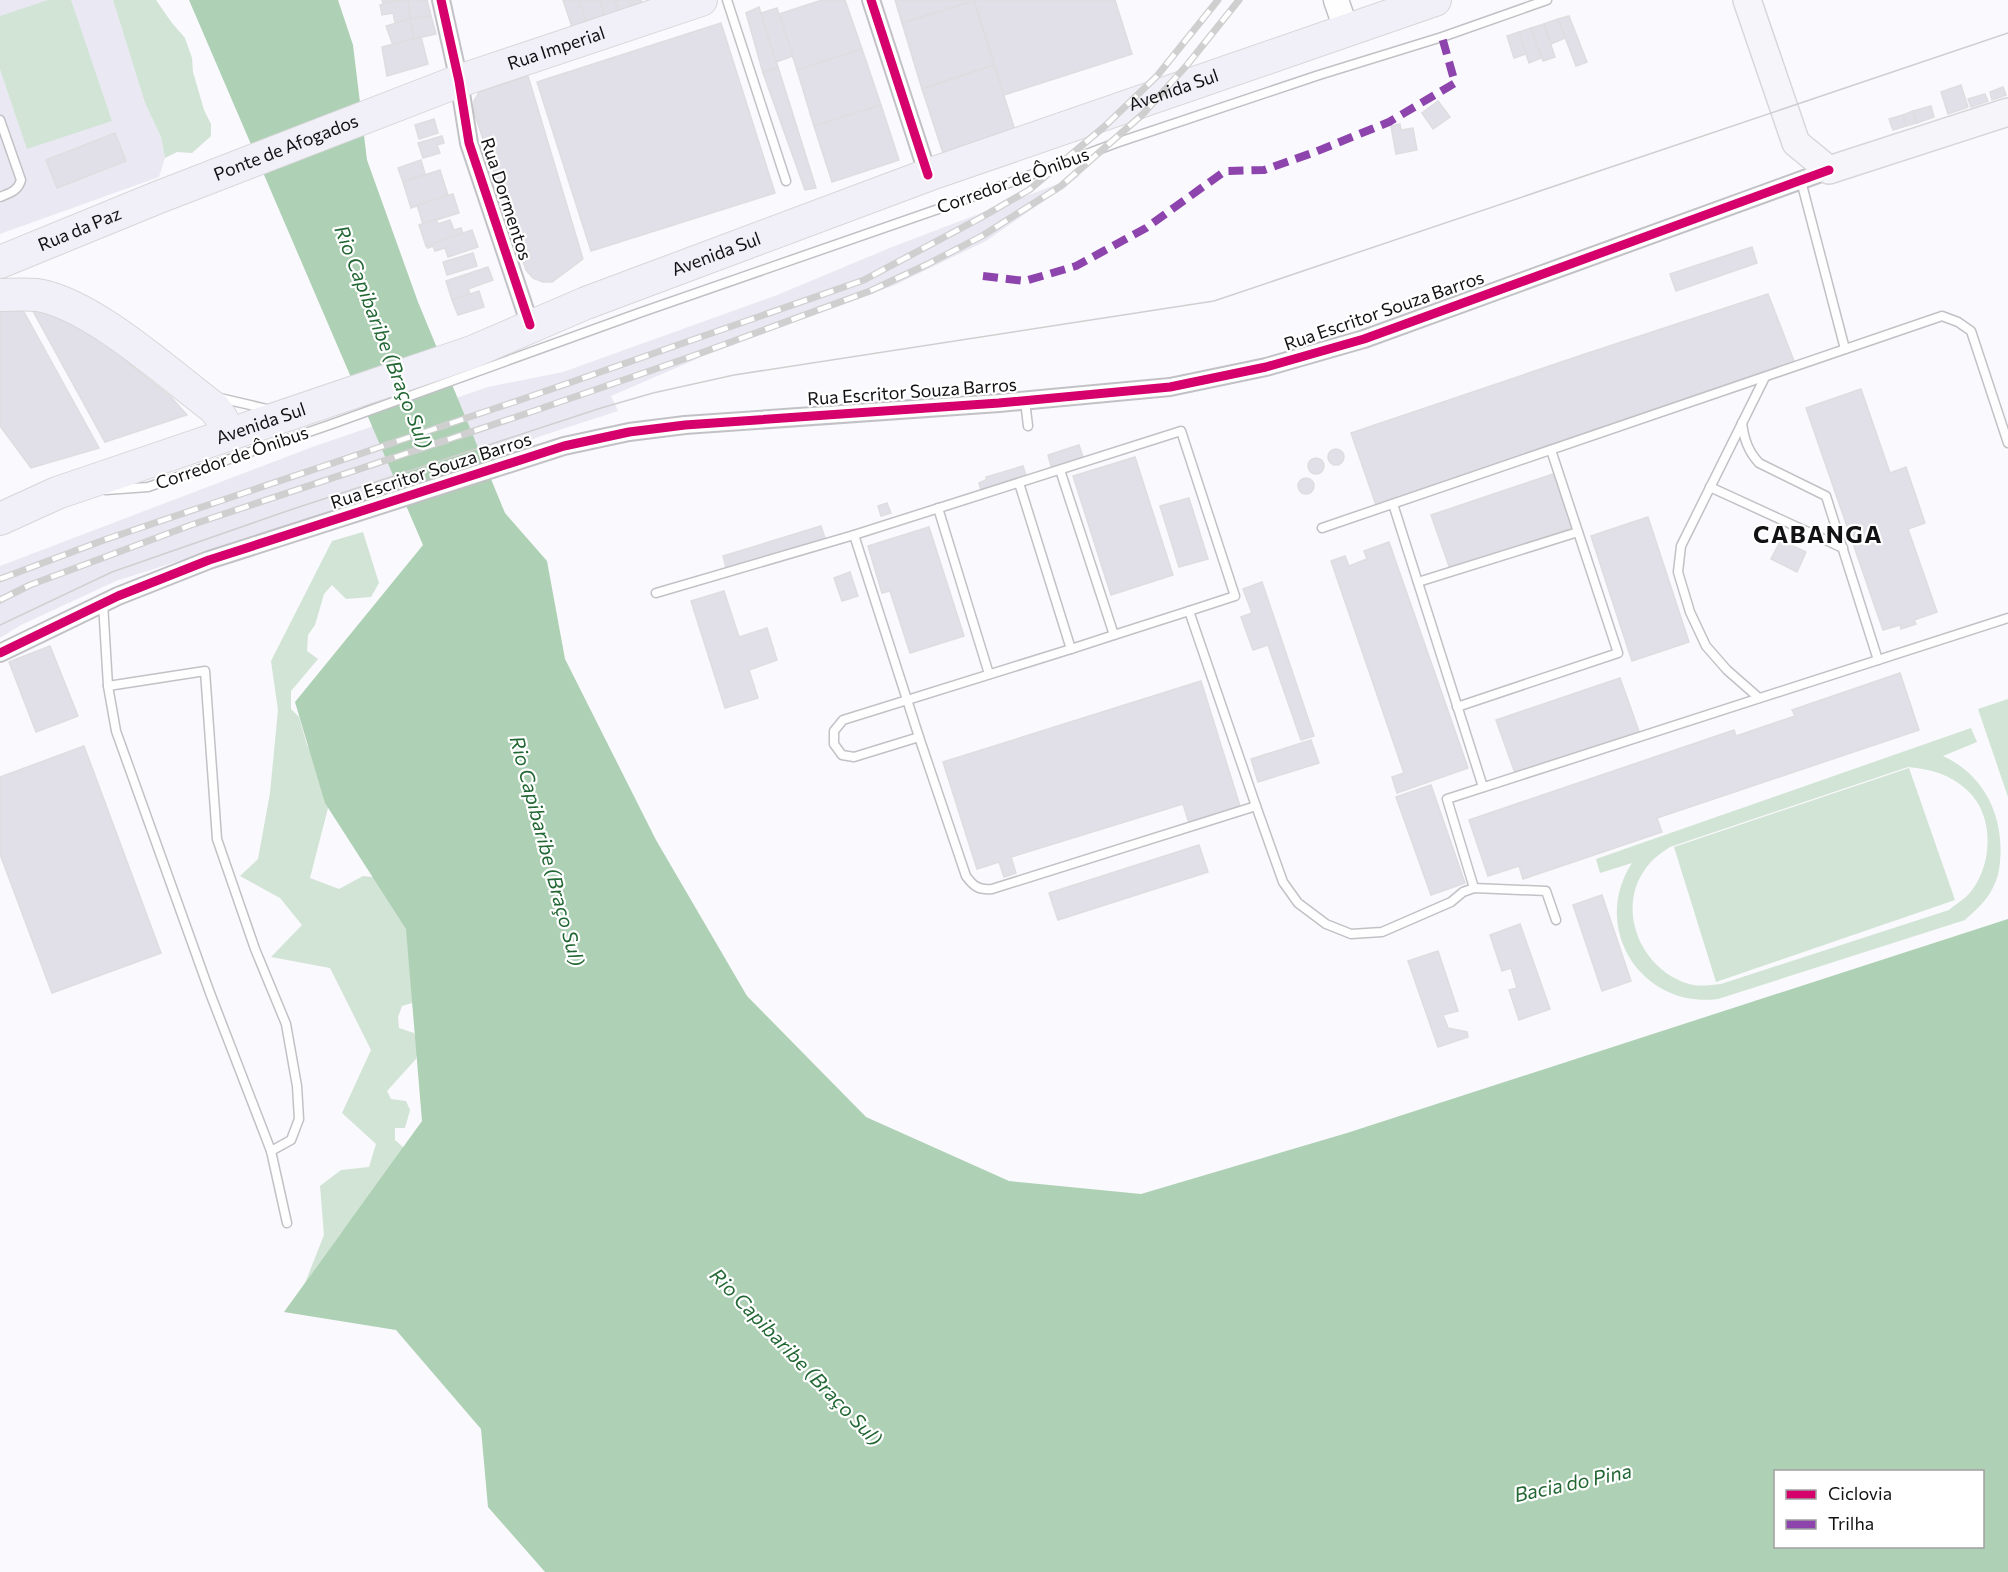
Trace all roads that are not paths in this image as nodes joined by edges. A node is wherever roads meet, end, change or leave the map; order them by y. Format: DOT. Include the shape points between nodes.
graph roads {
  1 [pos="441,0"];
  2 [pos="701,0"];
  3 [pos="727,0"];
  4 [pos="871,0"];
  5 [pos="1336,0"];
  6 [pos="1435,0"];
  7 [pos="1547,0"];
  8 [pos="1747,0"];
  9 [pos="1760,0"];
  10 [pos="1347,32"];
  11 [pos="459,81"];
  12 [pos="411,99"];
  13 [pos="2008,112"];
  14 [pos="0,120"];
  15 [pos="1815,170"];
  16 [pos="928,176"];
  17 [pos="786,181"];
  18 [pos="0,197"];
  19 [pos="159,197"];
  20 [pos="0,262"];
  21 [pos="0,295"];
  22 [pos="530,325"];
  23 [pos="1845,349"];
  24 [pos="476,360"];
  25 [pos="1765,377"];
  26 [pos="187,386"];
  27 [pos="1025,401"];
  28 [pos="291,414"];
  29 [pos="330,416"];
  30 [pos="1742,423"];
  31 [pos="1028,426"];
  32 [pos="221,437"];
  33 [pos="2008,443"];
  34 [pos="1551,450"];
  35 [pos="1060,470"];
  36 [pos="1019,483"];
  37 [pos="1710,488"];
  38 [pos="57,493"];
  39 [pos="1393,504"];
  40 [pos="938,508"];
  41 [pos="0,519"];
  42 [pos="1322,528"];
  43 [pos="1578,532"];
  44 [pos="854,535"];
  45 [pos="1843,548"];
  46 [pos="1418,582"];
  47 [pos="656,593"];
  48 [pos="103,603"];
  49 [pos="1189,611"];
  50 [pos="2008,618"];
  51 [pos="1114,635"];
  52 [pos="1071,649"];
  53 [pos="0,653"];
  54 [pos="1878,660"];
  55 [pos="989,674"];
  56 [pos="108,686"];
  57 [pos="1759,698"];
  58 [pos="906,701"];
  59 [pos="1457,707"];
  60 [pos="919,736"];
  61 [pos="1483,787"];
  62 [pos="1256,806"];
  63 [pos="1473,888"];
  64 [pos="1556,920"];
  65 [pos="272,1151"];
  66 [pos="287,1223"];
  1 -- 11 [label="street, Rua Dormentos"];
  2 -- 11 [label="highway, Rua Imperial"];
  3 -- 17 [label="lane"];
  4 -- 16 [label="street"];
  5 -- 10 [label="street"];
  6 -- 10 [label="highway, Avenida Sul"];
  7 -- 24 [label="lane, Corredor de Ônibus" via="1116,143 947,206"];
  8 -- 15 [label="main road" via="1796,143"];
  9 -- 15 [label="main road"];
  10 -- 16 [label="highway, Avenida Sul"];
  11 -- 12 [label="highway, Rua Imperial"];
  11 -- 22 [label="street, Rua Dormentos" via="469,143"];
  12 -- 19 [label="highway, Ponte de Afogados"];
  13 -- 15 [label="main road, Rua Escritor Souza Barros"];
  14 -- 18 [label="lane" via="21,180 14,191"];
  15 -- 23 [label="lane"];
  15 -- 27 [label="street, Rua Escritor Souza Barros" via="1364,339 1266,367 1170,387"];
  16 -- 22 [label="highway, Avenida Sul"];
  19 -- 20 [label="highway, Rua da Paz"];
  21 -- 26 [label="highway" via="38,296 62,303 101,323"];
  22 -- 24 [label="highway, Avenida Sul"];
  23 -- 25 [label="lane"];
  23 -- 33 [label="lane" via="1942,316 1958,322 1971,331"];
  24 -- 29 [label="highway, Avenida Sul"];
  25 -- 30 [label="lane"];
  25 -- 34 [label="lane"];
  26 -- 28 [label="lane"];
  26 -- 32 [label="highway" via="222,418"];
  27 -- 31 [label="lane"];
  27 -- 48 [label="street, Rua Escritor Souza Barros" via="685,425 564,446 209,560"];
  28 -- 29 [label="highway, Avenida Sul"];
  28 -- 32 [label="highway, Avenida Sul"];
  29 -- 38 [label="lane, Corredor de Ônibus" via="148,488"];
  30 -- 37 [label="lane"];
  30 -- 45 [label="lane" via="1747,447 1759,463 1826,496"];
  32 -- 38 [label="highway, Avenida Sul"];
  34 -- 39 [label="lane"];
  34 -- 43 [label="lane"];
  35 -- 36 [label="lane"];
  35 -- 49 [label="lane" via="1181,431 1235,596"];
  35 -- 51 [label="lane"];
  36 -- 40 [label="lane"];
  36 -- 52 [label="lane"];
  37 -- 45 [label="lane"];
  37 -- 57 [label="lane" via="1681,546 1678,572 1689,612 1706,646"];
  38 -- 41 [label="highway, Avenida Sul"];
  39 -- 42 [label="lane"];
  39 -- 46 [label="lane"];
  40 -- 44 [label="lane"];
  40 -- 55 [label="lane"];
  43 -- 46 [label="lane"];
  43 -- 59 [label="lane" via="1618,653"];
  44 -- 47 [label="lane"];
  44 -- 58 [label="lane"];
  45 -- 54 [label="lane"];
  46 -- 59 [label="lane"];
  48 -- 53 [label="street, Rua Escritor Souza Barros"];
  48 -- 56 [label="lane"];
  49 -- 51 [label="lane"];
  49 -- 62 [label="lane"];
  50 -- 54 [label="lane"];
  51 -- 52 [label="lane"];
  52 -- 55 [label="lane"];
  54 -- 57 [label="lane"];
  55 -- 58 [label="lane"];
  56 -- 65 [label="lane" via="116,731 206,982"];
  56 -- 65 [label="lane" via="205,671 217,839 286,1024 297,1086 299,1119 291,1140"];
  57 -- 61 [label="lane"];
  58 -- 60 [label="lane"];
  58 -- 60 [label="lane" via="843,720 834,730 834,744 842,755 854,758"];
  59 -- 61 [label="lane"];
  60 -- 62 [label="lane" via="966,876 981,890 992,890"];
  61 -- 63 [label="lane" via="1447,799"];
  62 -- 63 [label="lane" via="1283,882 1298,903 1326,924 1352,934 1382,932 1451,902"];
  63 -- 64 [label="lane" via="1546,891"];
  65 -- 66 [label="lane"];
}
